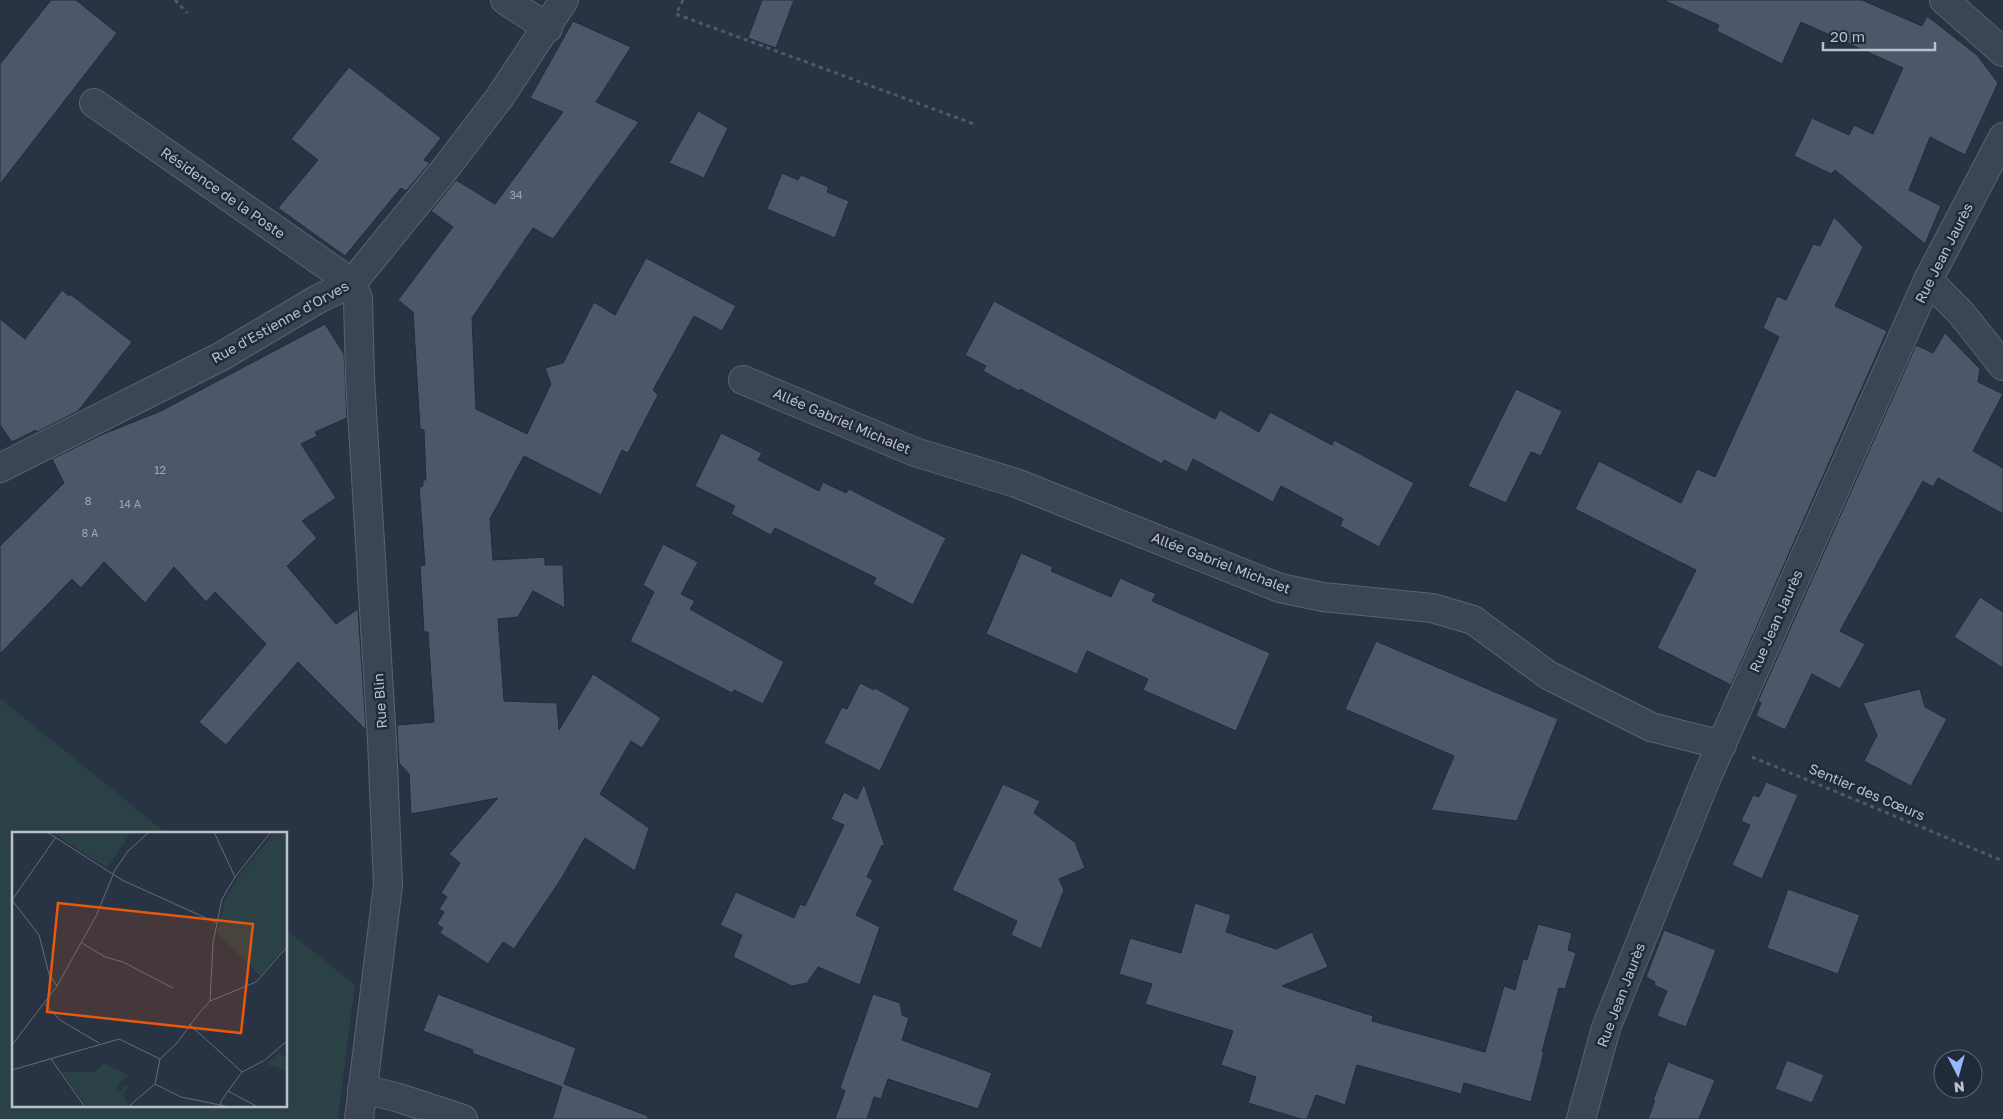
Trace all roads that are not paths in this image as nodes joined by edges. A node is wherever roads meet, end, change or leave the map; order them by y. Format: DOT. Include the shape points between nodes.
graph roads {
  1 [pos="505,0"];
  2 [pos="564,0"];
  3 [pos="1944,0"];
  4 [pos="548,28"];
  5 [pos="2003,52"];
  6 [pos="94,103"];
  7 [pos="2003,137"];
  8 [pos="1928,280"];
  9 [pos="352,283"];
  10 [pos="2003,366"];
  11 [pos="743,380"];
  12 [pos="0,468"];
  13 [pos="1722,745"];
  14 [pos="362,1089"];
  15 [pos="359,1119"];
  16 [pos="463,1119"];
  17 [pos="1581,1119"];
  1 -- 4 [label="street"];
  2 -- 4 [label="street, Rue d'Estienne d'Orves"];
  3 -- 5 [label="street"];
  4 -- 9 [label="street, Rue d'Estienne d'Orves" via="445,169"];
  6 -- 9 [label="street, Résidence de la Poste"];
  7 -- 8 [label="street, Rue Jean Jaurès"];
  8 -- 10 [label="street" via="1961,313"];
  8 -- 13 [label="street, Rue Jean Jaurès"];
  9 -- 12 [label="street, Rue d'Estienne d'Orves" via="318,299 222,356"];
  9 -- 14 [label="street, Rue Blin" via="358,299 388,885"];
  11 -- 13 [label="street, Allée Gabriel Michalet" via="915,452 1016,483 1280,588 1323,597 1432,608 1473,620 1548,675 1651,727"];
  13 -- 17 [label="street, Rue Jean Jaurès" via="1606,1028"];
  14 -- 15 [label="street, Rue Blin"];
  14 -- 16 [label="street"];
}
